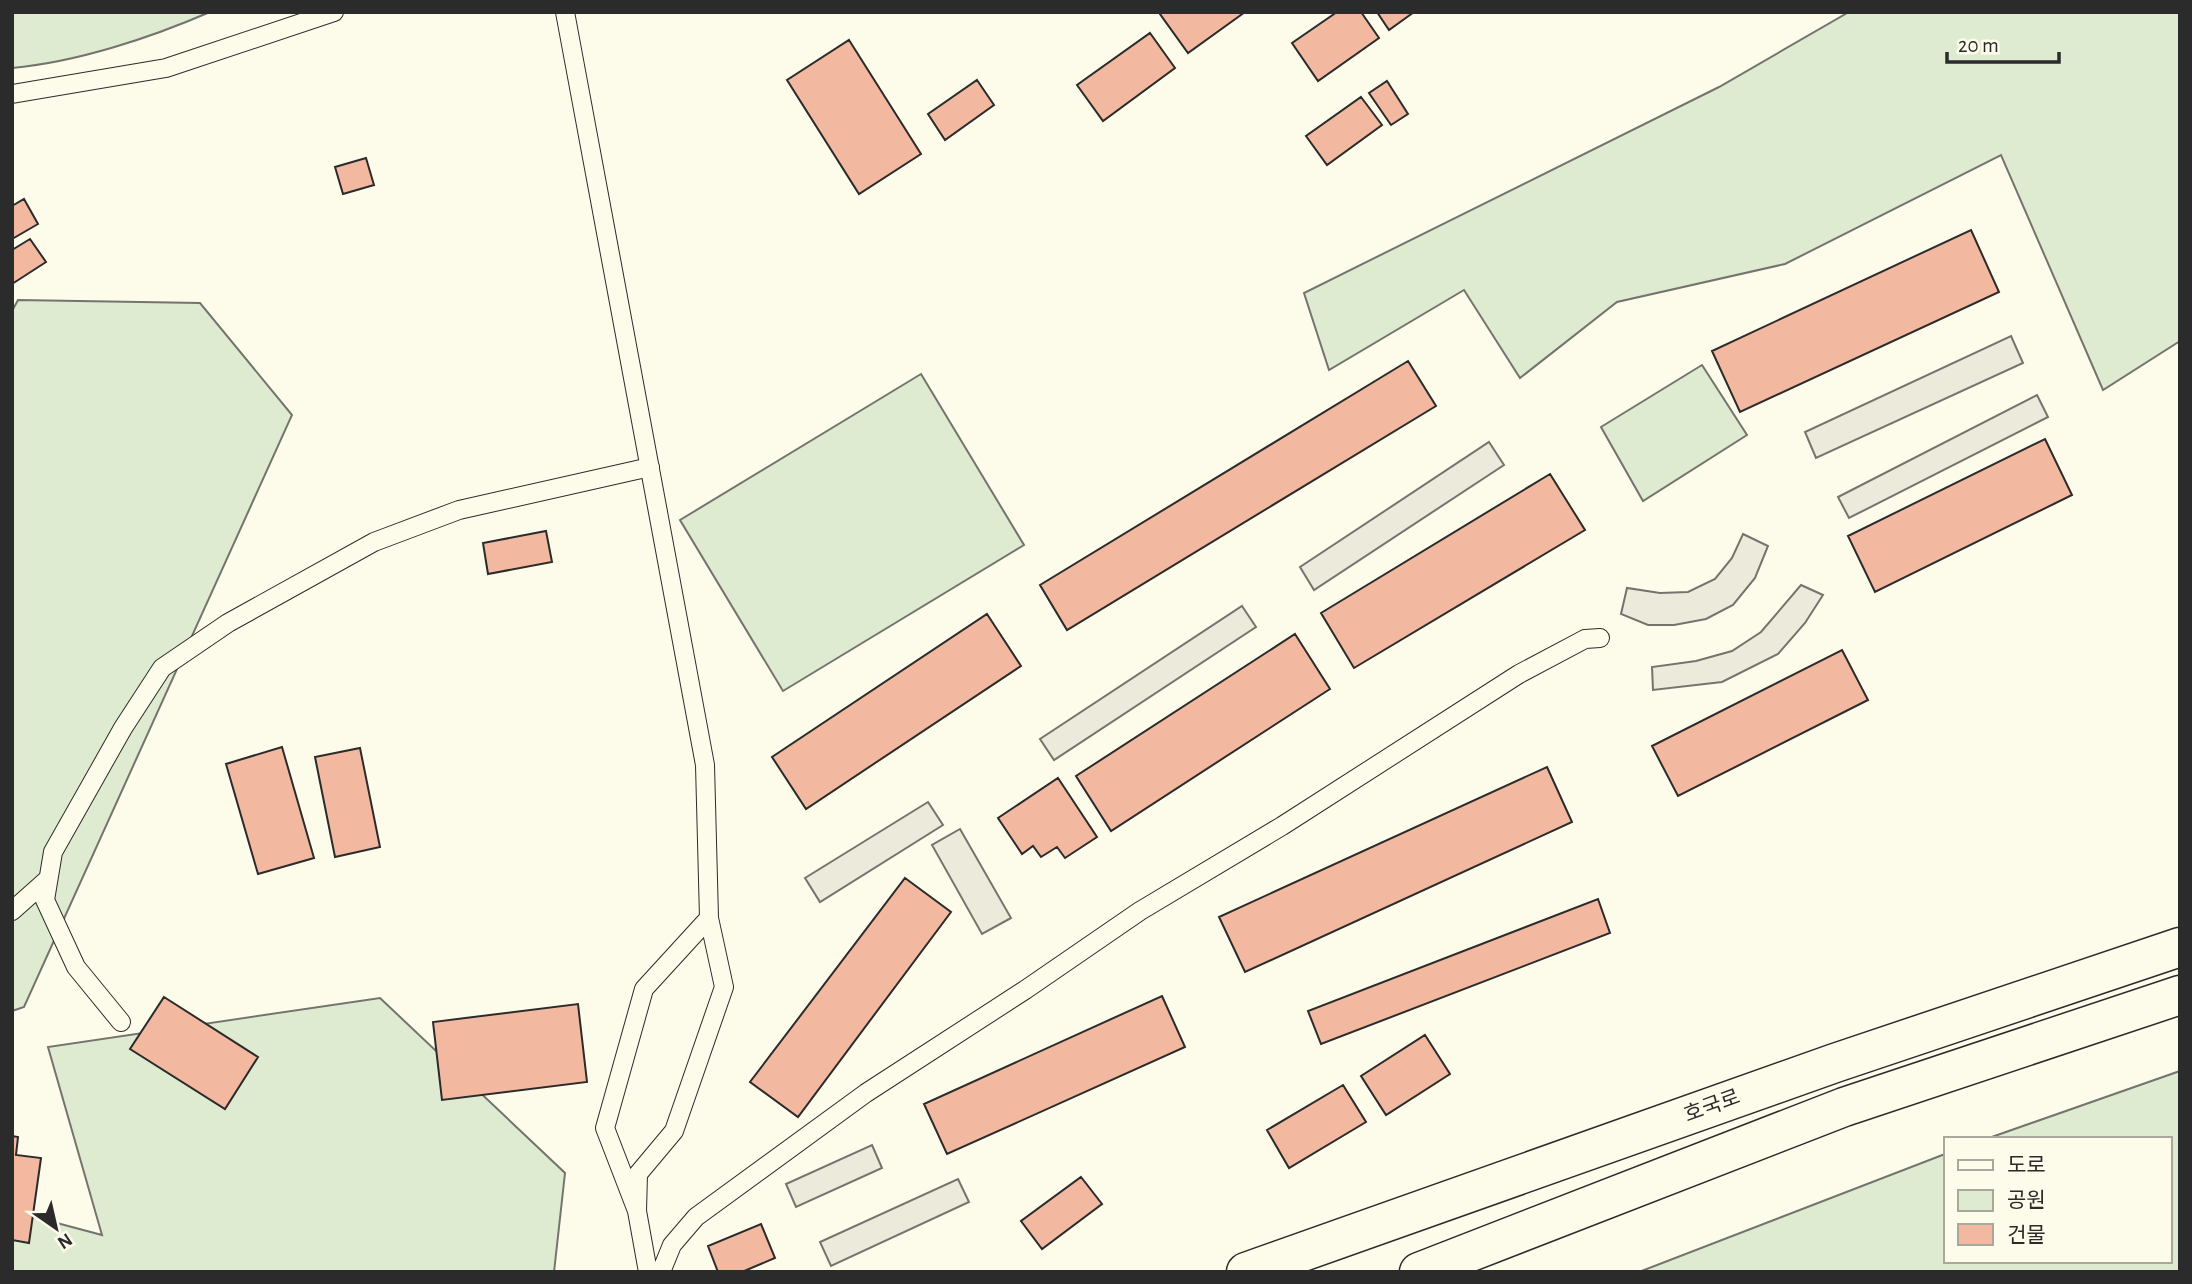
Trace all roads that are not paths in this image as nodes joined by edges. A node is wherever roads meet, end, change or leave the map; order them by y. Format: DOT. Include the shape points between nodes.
graph roads {
  1 [pos="334,12"];
  2 [pos="565,12"];
  3 [pos="12,94"];
  4 [pos="650,467"];
  5 [pos="1600,638"];
  6 [pos="48,879"];
  7 [pos="12,911"];
  8 [pos="709,918"];
  9 [pos="2180,947"];
  10 [pos="2180,995"];
  11 [pos="121,1022"];
  12 [pos="637,1211"];
  13 [pos="648,1272"];
  14 [pos="661,1272"];
  15 [pos="1246,1272"];
  16 [pos="1419,1272"];
  1 -- 3 [label="lane" via="166,68"];
  2 -- 4 [label="lane"];
  4 -- 6 [label="lane" via="458,510 374,542 228,623 162,668 82,797 53,852"];
  4 -- 8 [label="lane" via="705,765"];
  5 -- 14 [label="lane" via="1584,639 1519,674 1140,911 866,1093 696,1217 672,1245"];
  6 -- 7 [label="lane"];
  6 -- 11 [label="lane" via="45,900 76,967"];
  8 -- 12 [label="lane" via="724,987 674,1131 638,1174"];
  8 -- 12 [label="lane" via="644,989 605,1128"];
  9 -- 15 [label="main road, 호국로" via="1835,1063"];
  10 -- 16 [label="main road" via="1844,1107"];
  12 -- 13 [label="lane"];
}
